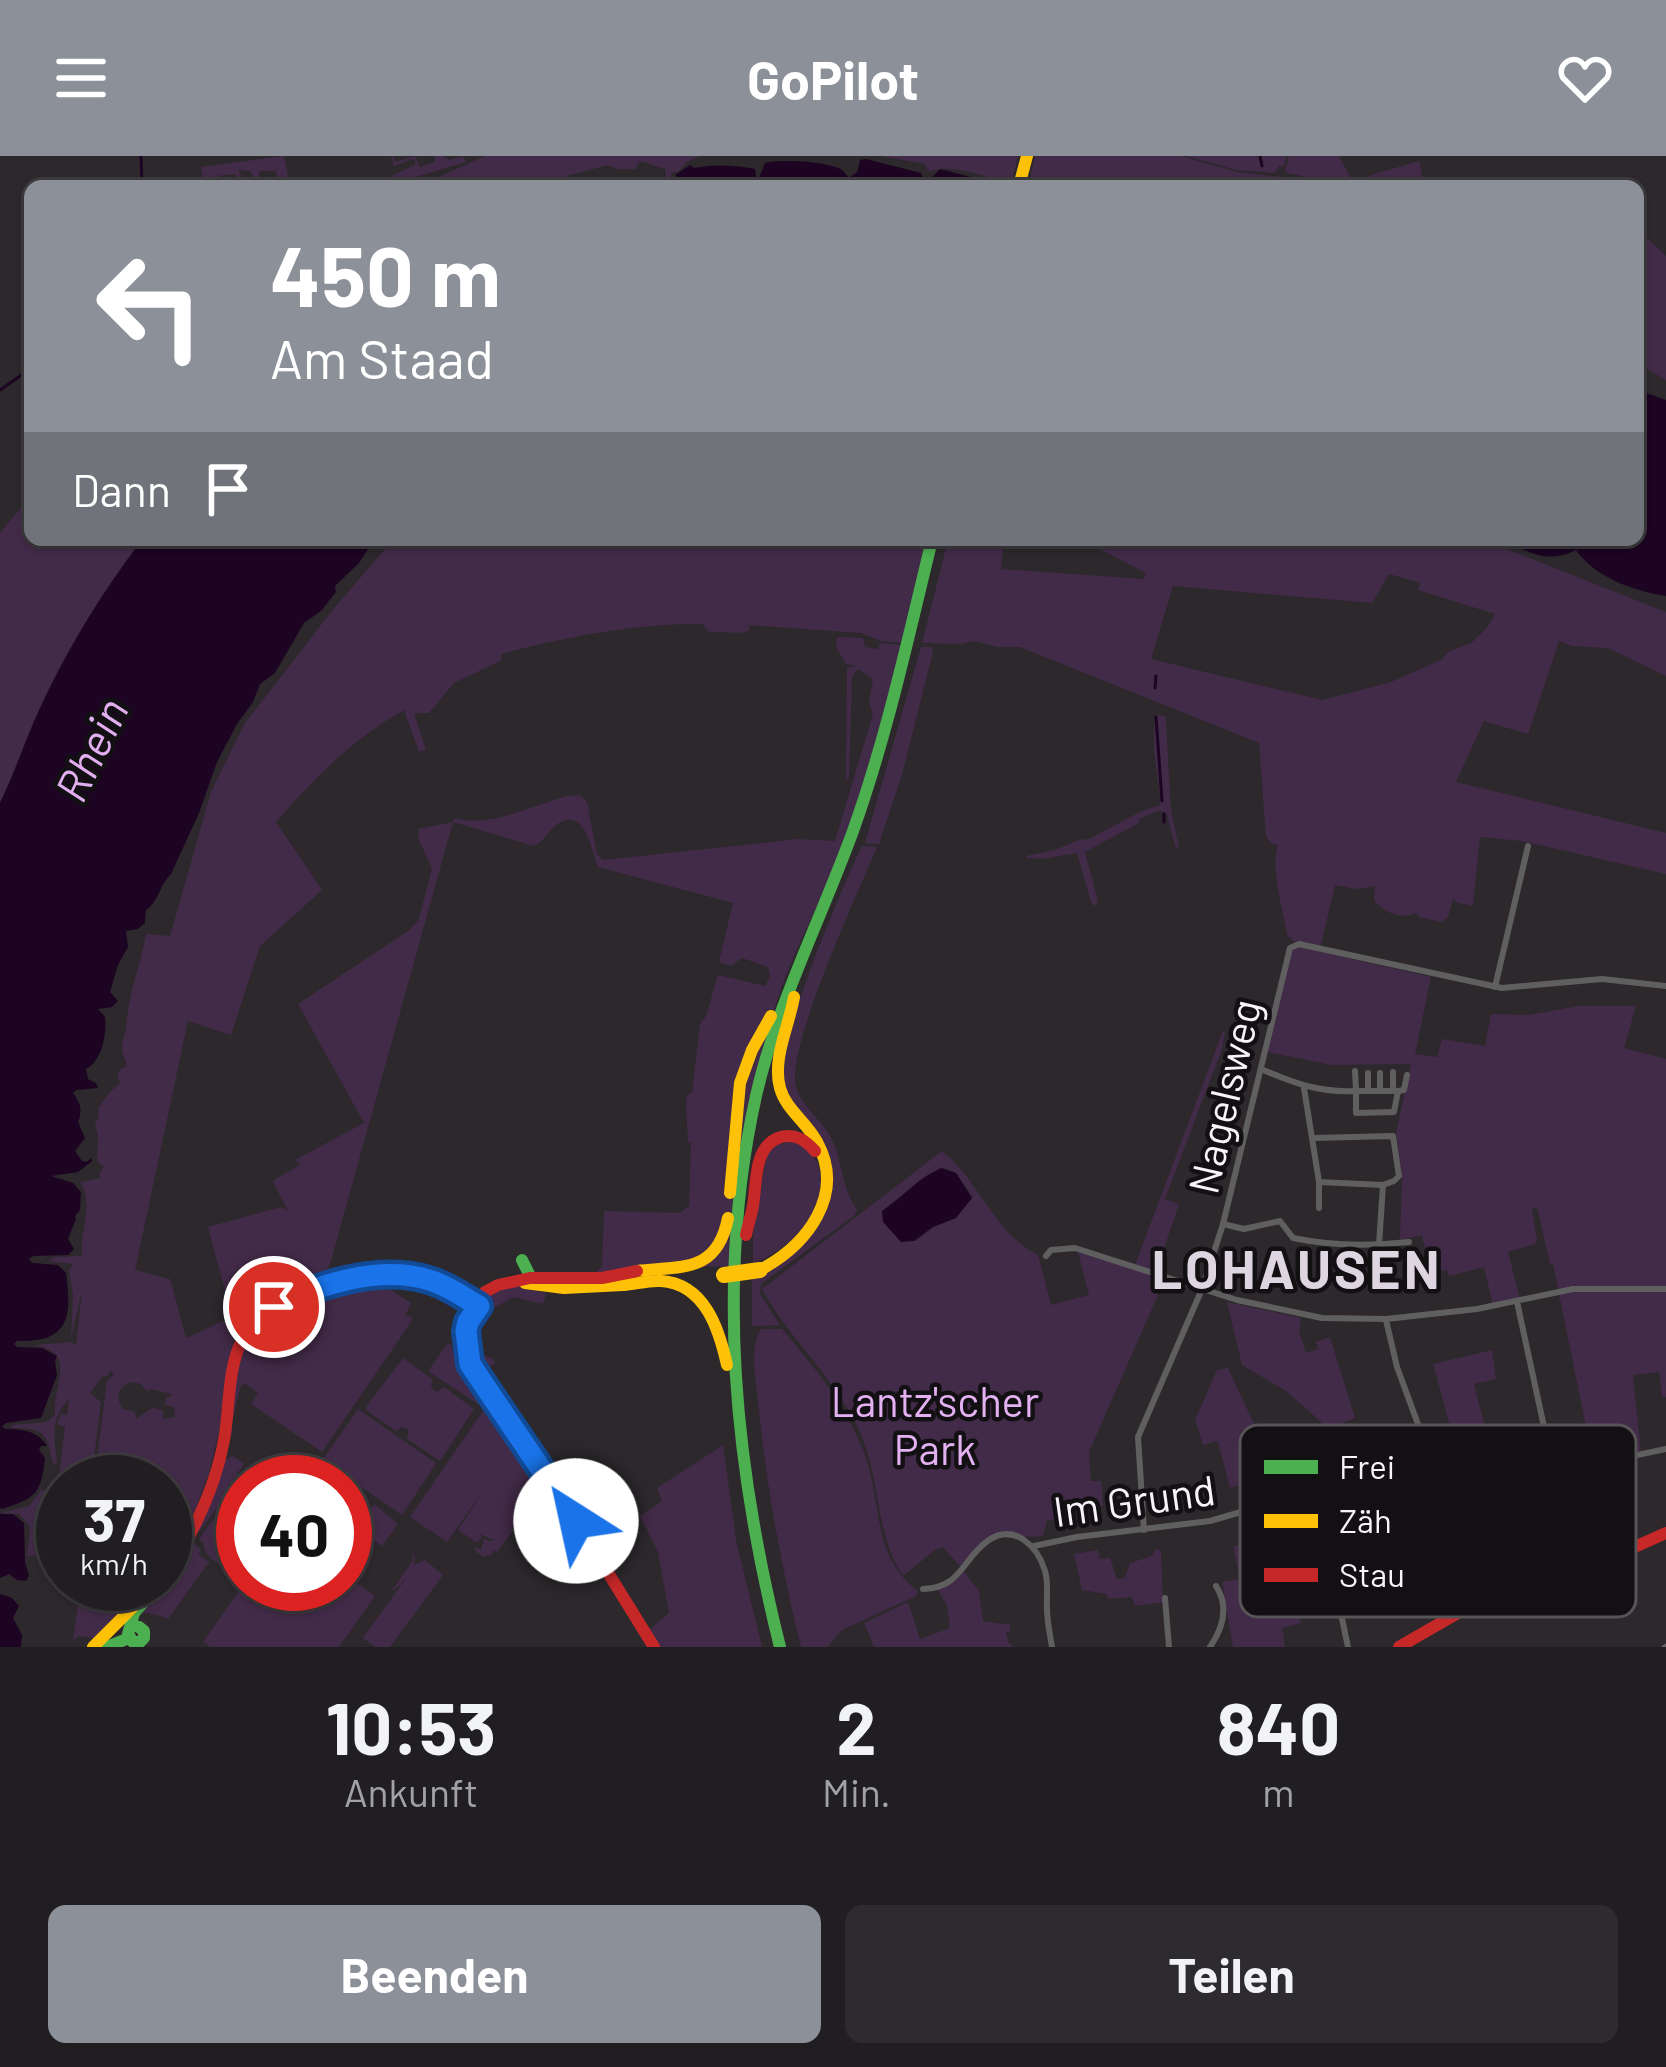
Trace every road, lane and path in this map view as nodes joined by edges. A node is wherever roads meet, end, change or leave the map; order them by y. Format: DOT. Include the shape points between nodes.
graph roads {
  1 [pos="934,546"];
  2 [pos="1528,846"];
  3 [pos="1495,986"];
  4 [pos="1666,986"];
  5 [pos="793,988"];
  6 [pos="1261,1069"];
  7 [pos="1355,1071"];
  8 [pos="1393,1072"];
  9 [pos="1367,1073"];
  10 [pos="1380,1073"];
  11 [pos="1407,1075"];
  12 [pos="1304,1088"];
  13 [pos="1356,1091"];
  14 [pos="1368,1091"];
  15 [pos="1380,1091"];
  16 [pos="1396,1091"];
  17 [pos="1356,1113"];
  18 [pos="1344,1114"];
  19 [pos="1314,1138"];
  20 [pos="1319,1182"];
  21 [pos="1383,1185"];
  22 [pos="1318,1208"];
  23 [pos="1223,1224"];
  24 [pos="746,1235"];
  25 [pos="1409,1242"];
  26 [pos="1379,1245"];
  27 [pos="1046,1256"];
  28 [pos="676,1267"];
  29 [pos="760,1267"];
  30 [pos="724,1272"];
  31 [pos="330,1277"];
  32 [pos="630,1278"];
  33 [pos="1202,1289"];
  34 [pos="1666,1289"];
  35 [pos="1517,1302"];
  36 [pos="473,1309"];
  37 [pos="1386,1319"];
  38 [pos="1418,1425"];
  39 [pos="1544,1425"];
  40 [pos="1666,1449"];
  41 [pos="742,1454"];
  42 [pos="1636,1455"];
  43 [pos="1240,1512"];
  44 [pos="192,1522"];
  45 [pos="192,1530"];
  46 [pos="1144,1530"];
  47 [pos="1666,1533"];
  48 [pos="1034,1546"];
  49 [pos="1636,1550"];
  50 [pos="1216,1586"];
  51 [pos="922,1589"];
  52 [pos="1165,1598"];
  53 [pos="129,1611"];
  54 [pos="1342,1617"];
  55 [pos="1452,1617"];
  56 [pos="1170,1646"];
  57 [pos="93,1647"];
  58 [pos="654,1647"];
  59 [pos="779,1647"];
  60 [pos="790,1647"];
  61 [pos="1052,1647"];
  62 [pos="1210,1647"];
  63 [pos="1348,1647"];
  64 [pos="1400,1647"];
  1 -- 5 [label="main road" via="888,751"];
  2 -- 3 [label="street"];
  3 -- 4 [label="street" via="1599,979"];
  3 -- 6 [label="street, Nagelsweg" via="1299,944 1290,948"];
  5 -- 24 [label="main road" via="759,1121"];
  5 -- 28 [label="main road" via="740,1083 724,1243 705,1262"];
  5 -- 29 [label="main road" via="779,1082 821,1148 827,1184 809,1232"];
  5 -- 41 [label="main road" via="757,1093 740,1193 734,1322"];
  6 -- 12 [label="street"];
  6 -- 23 [label="street, Nagelsweg"];
  7 -- 13 [label="street"];
  8 -- 16 [label="street"];
  9 -- 14 [label="street"];
  10 -- 15 [label="street"];
  11 -- 16 [label="street" via="1404,1090"];
  12 -- 13 [label="street"];
  12 -- 19 [label="street"];
  13 -- 14 [label="street"];
  13 -- 17 [label="street"];
  14 -- 15 [label="street"];
  15 -- 16 [label="street"];
  16 -- 17 [label="street" via="1394,1112"];
  17 -- 18 [label="street"];
  19 -- 20 [label="street"];
  19 -- 21 [label="street" via="1394,1136 1399,1176"];
  20 -- 21 [label="street"];
  20 -- 22 [label="street"];
  21 -- 26 [label="street"];
  23 -- 26 [label="street" via="1280,1221 1296,1239"];
  23 -- 33 [label="street, Nagelsweg"];
  24 -- 29 [label="main road" via="764,1148 785,1136 808,1142 821,1170 817,1207 799,1238"];
  24 -- 60 [label="main road" via="752,1454"];
  25 -- 26 [label="street"];
  27 -- 33 [label="street" via="1070,1246"];
  28 -- 30 [label="main road"];
  28 -- 32 [label="main road"];
  29 -- 30 [label="main road, bridge"];
  30 -- 32 [label="main road"];
  31 -- 44 [label="main road" via="268,1306 238,1339 212,1473"];
  32 -- 36 [label="main road" via="550,1287 528,1273"];
  32 -- 41 [label="main road" via="680,1286 711,1311"];
  33 -- 37 [label="street" via="1322,1318"];
  33 -- 46 [label="street, Nagelsweg" via="1138,1437"];
  34 -- 35 [label="street" via="1573,1289"];
  35 -- 37 [label="street"];
  35 -- 39 [label="street"];
  36 -- 45 [label="main road" via="428,1280 378,1277 302,1294 260,1318 236,1358 225,1436"];
  36 -- 58 [label="main road" via="466,1350 472,1370"];
  37 -- 38 [label="street"];
  40 -- 42 [label="street, Im Grund"];
  41 -- 59 [label="main road"];
  43 -- 46 [label="street, Im Grund"];
  46 -- 48 [label="street, Im Grund"];
  47 -- 49 [label="main road"];
  48 -- 51 [label="street, Im Grund" via="994,1537 951,1580"];
  48 -- 61 [label="street" via="1048,1582"];
  50 -- 62 [label="street" via="1222,1622"];
  52 -- 56 [label="street"];
  53 -- 57 [label="main road"];
  54 -- 63 [label="street"];
  55 -- 64 [label="main road"];
}
